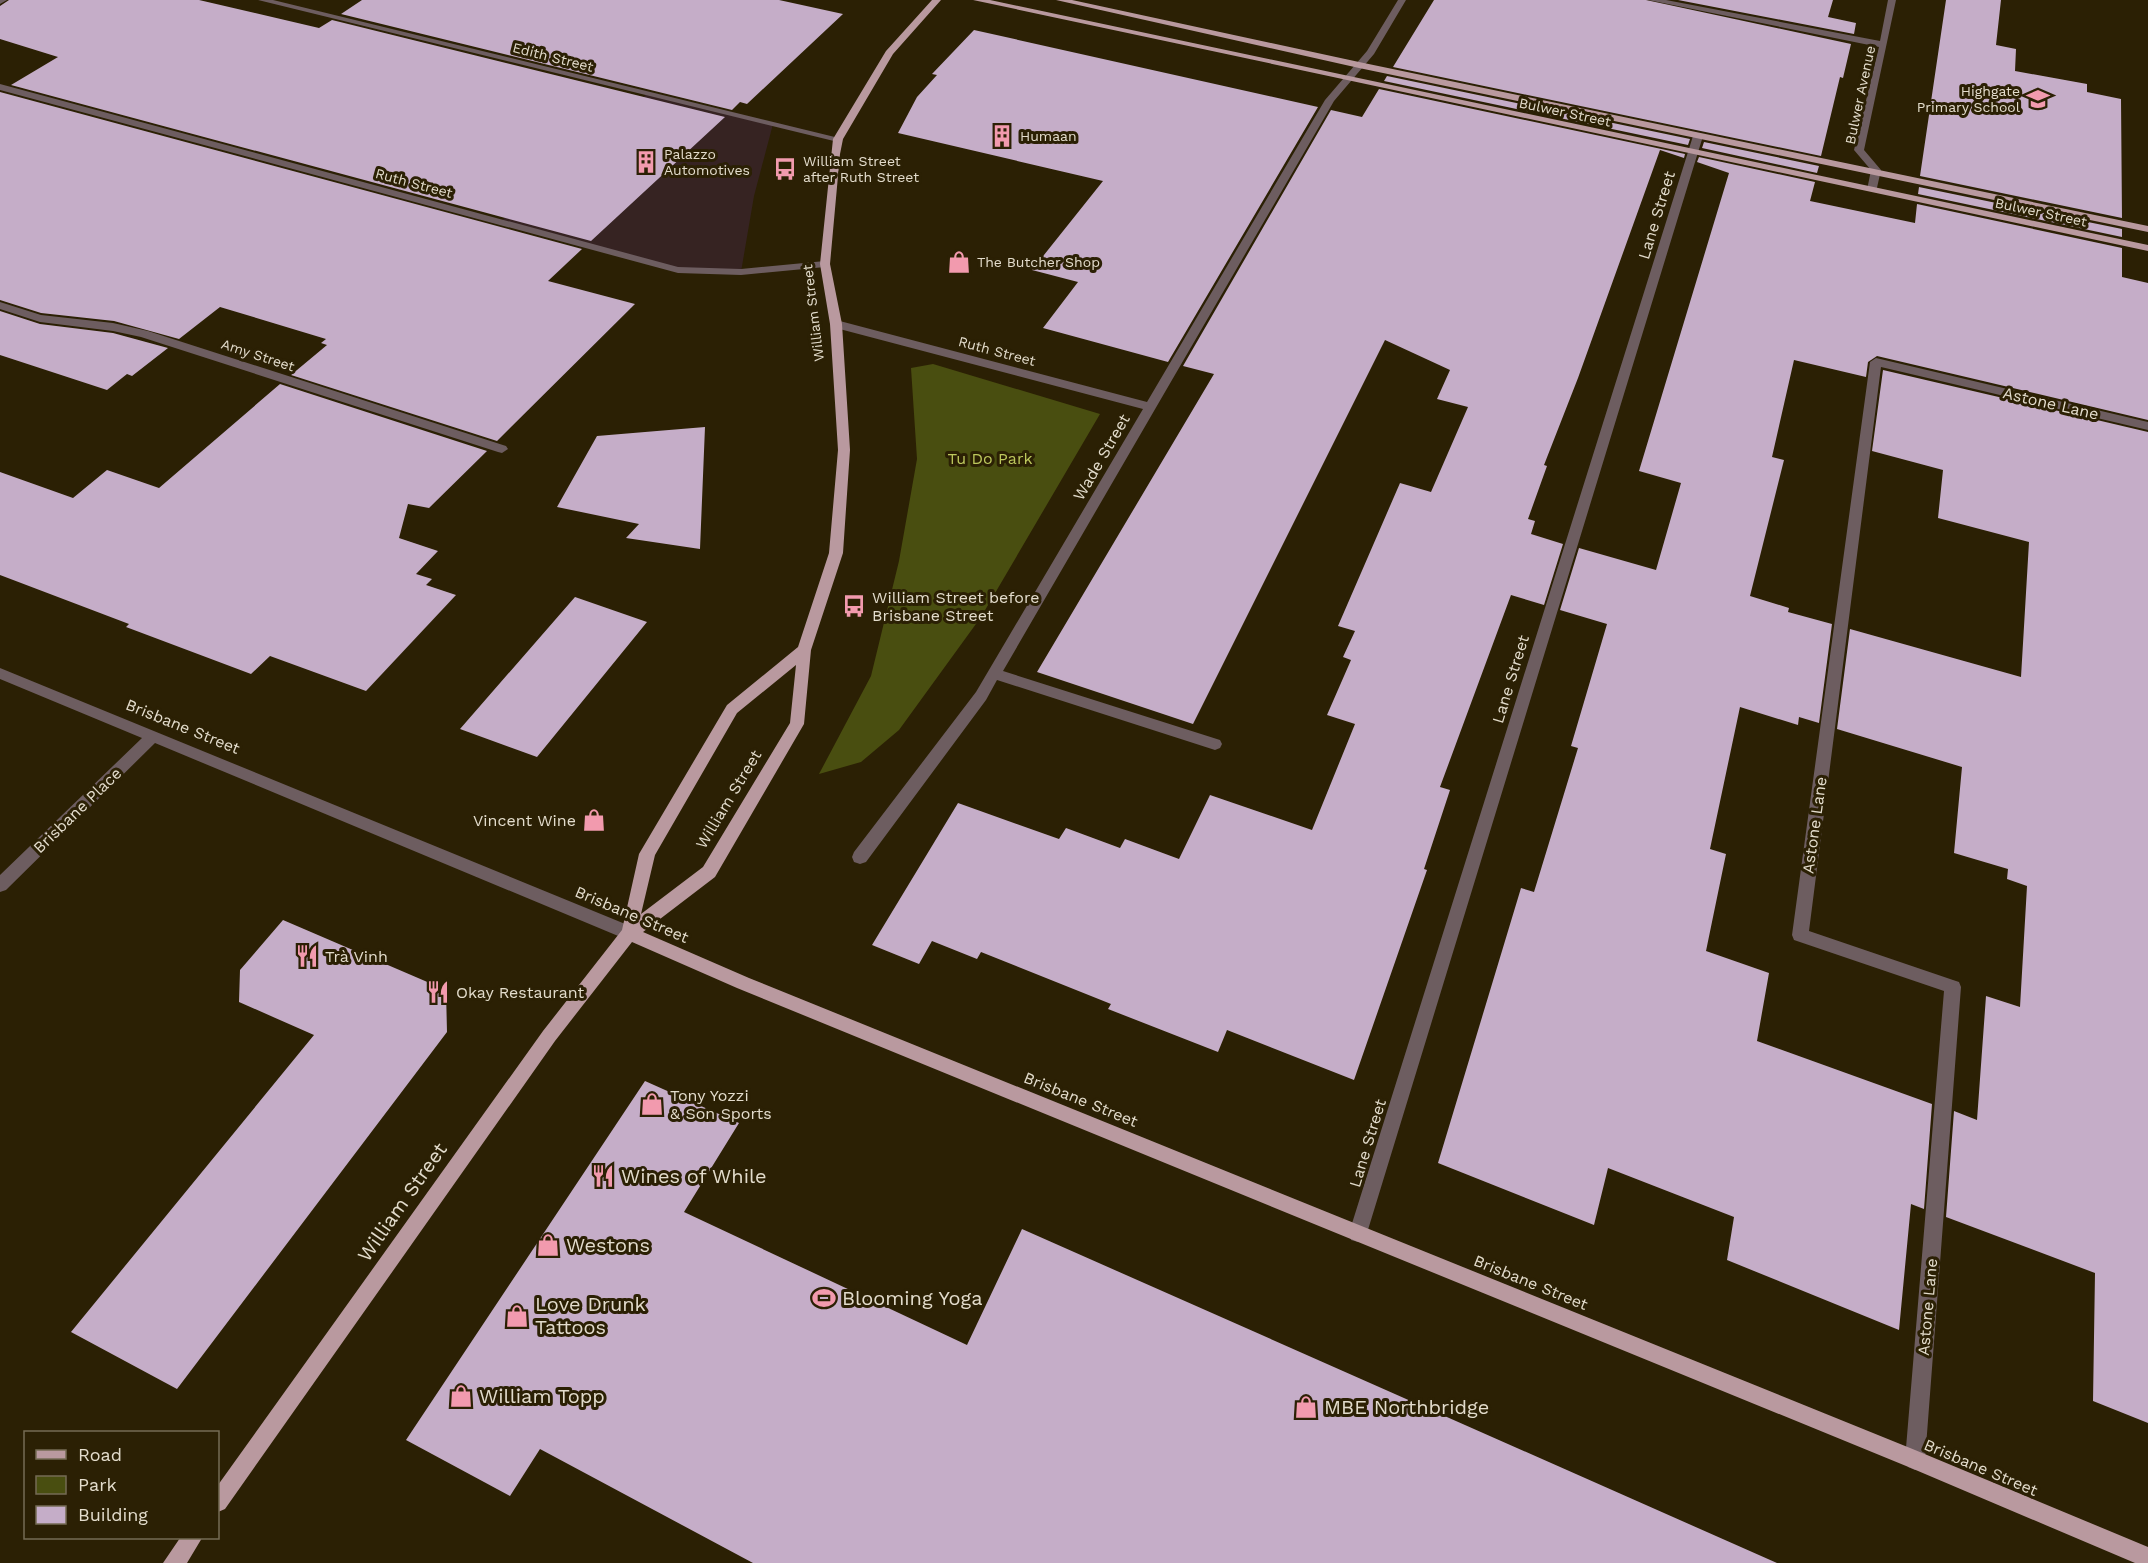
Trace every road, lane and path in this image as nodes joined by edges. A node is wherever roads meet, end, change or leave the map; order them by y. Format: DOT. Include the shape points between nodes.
graph roads {
  1 [pos="262,0"];
  2 [pos="937,0"];
  3 [pos="977,0"];
  4 [pos="1060,0"];
  5 [pos="1402,0"];
  6 [pos="1652,0"];
  7 [pos="1892,0"];
  8 [pos="1884,45"];
  9 [pos="1359,65"];
  10 [pos="1348,80"];
  11 [pos="0,87"];
  12 [pos="1698,136"];
  13 [pos="838,139"];
  14 [pos="1693,152"];
  15 [pos="1875,173"];
  16 [pos="1872,190"];
  17 [pos="2148,229"];
  18 [pos="2148,248"];
  19 [pos="825,264"];
  20 [pos="0,305"];
  21 [pos="836,324"];
  22 [pos="1150,407"];
  23 [pos="2148,426"];
  24 [pos="502,449"];
  25 [pos="804,650"];
  26 [pos="0,673"];
  27 [pos="994,674"];
  28 [pos="154,735"];
  29 [pos="1215,744"];
  30 [pos="860,857"];
  31 [pos="0,885"];
  32 [pos="629,933"];
  33 [pos="1358,1233"];
  34 [pos="1915,1460"];
  35 [pos="219,1501"];
  36 [pos="191,1539"];
  37 [pos="2148,1558"];
  38 [pos="174,1563"];
  1 -- 13 [label="street, Edith Street"];
  2 -- 13 [label="main road, William Street" via="889,53"];
  3 -- 10 [label="main road, Bulwer Street"];
  4 -- 9 [label="main road, Bulwer Street"];
  5 -- 9 [label="street, Wade Street"];
  6 -- 8 [label="street"];
  7 -- 8 [label="street, Bulwer Avenue"];
  8 -- 15 [label="street, Bulwer Avenue" via="1859,150"];
  9 -- 10 [label="street, Wade Street"];
  9 -- 12 [label="main road, Bulwer Street"];
  10 -- 14 [label="main road, Bulwer Street"];
  10 -- 22 [label="street, Wade Street" via="1330,100"];
  11 -- 19 [label="street, Ruth Street" via="678,270 741,272"];
  12 -- 14 [label="street, Lane Street"];
  12 -- 15 [label="main road, Bulwer Street"];
  13 -- 19 [label="main road, William Street" via="831,177"];
  14 -- 16 [label="main road, Bulwer Street"];
  14 -- 33 [label="street, Lane Street"];
  15 -- 16 [label="street"];
  15 -- 17 [label="main road, Bulwer Street"];
  16 -- 18 [label="main road, Bulwer Street"];
  19 -- 21 [label="main road, William Street"];
  20 -- 24 [label="street, Amy Street" via="40,318 144,334"];
  21 -- 22 [label="street, Ruth Street"];
  21 -- 25 [label="main road, William Street" via="844,450 836,552"];
  22 -- 27 [label="street, Wade Street"];
  23 -- 34 [label="street, Astone Lane" via="1876,362 1800,935 1953,987"];
  25 -- 32 [label="main road, William Street" via="732,709 646,854"];
  25 -- 32 [label="main road, William Street" via="797,724 709,872"];
  26 -- 28 [label="street, Brisbane Street"];
  27 -- 29 [label="street"];
  27 -- 30 [label="street, Wade Street"];
  28 -- 31 [label="street, Brisbane Place"];
  28 -- 32 [label="street, Brisbane Street"];
  32 -- 33 [label="main road, Brisbane Street"];
  32 -- 35 [label="main road, William Street" via="542,1046"];
  33 -- 34 [label="main road, Brisbane Street"];
  34 -- 37 [label="main road, Brisbane Street"];
  36 -- 38 [label="main road"];
}
